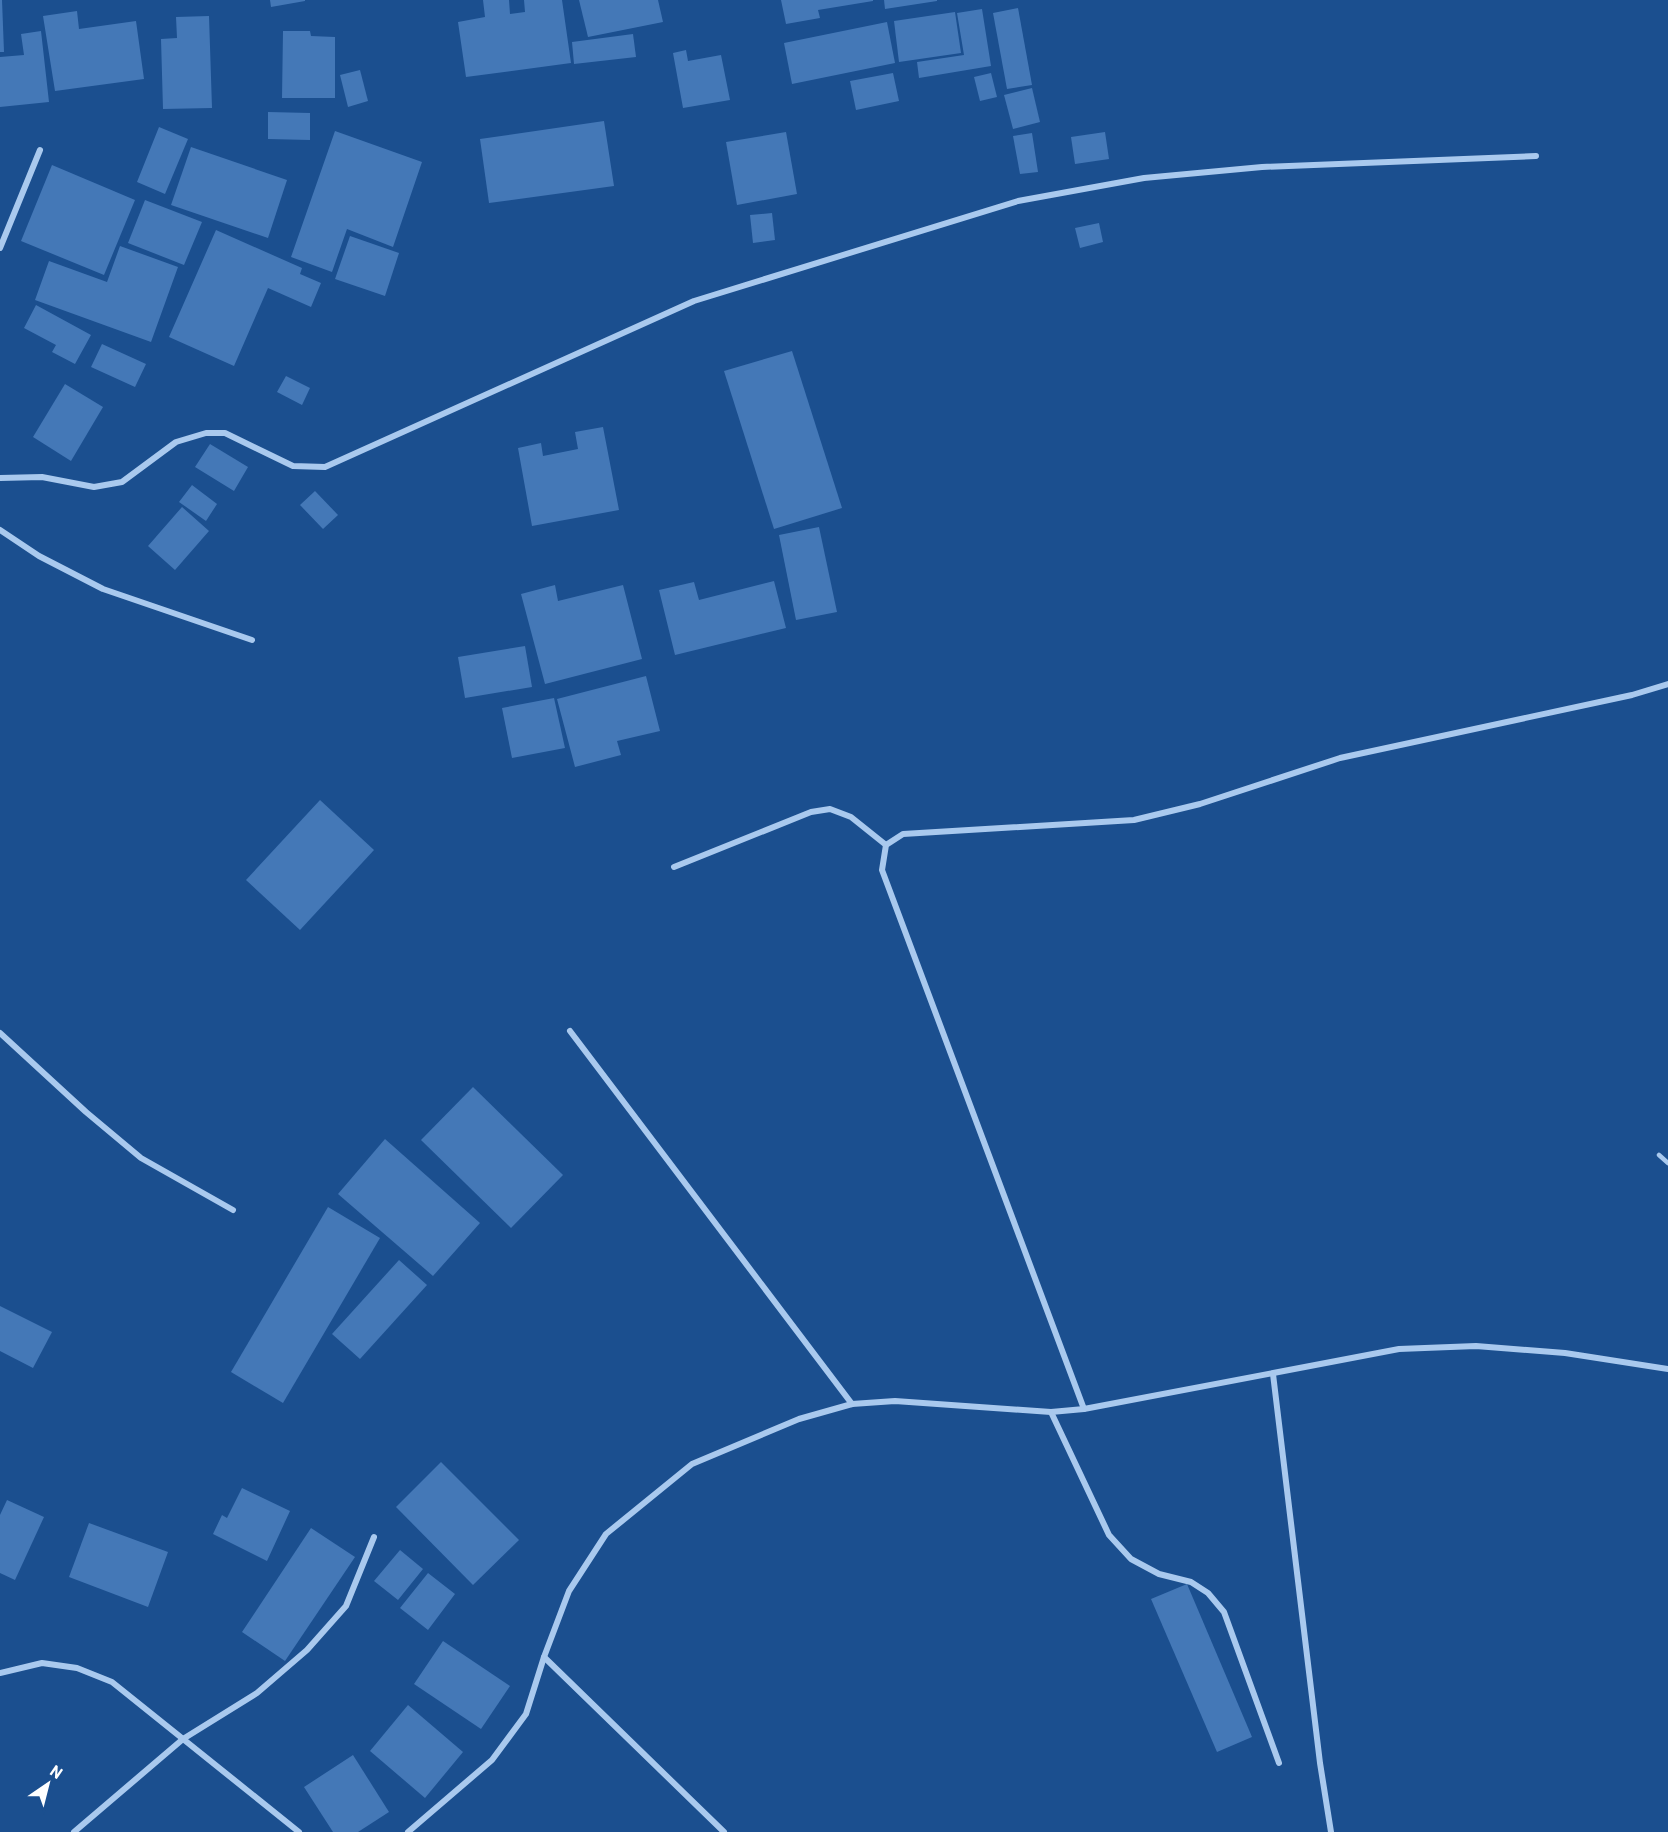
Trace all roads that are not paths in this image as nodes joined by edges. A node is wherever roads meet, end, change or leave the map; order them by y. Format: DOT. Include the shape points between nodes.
graph roads {
  1 [pos="40,150"];
  2 [pos="1536,156"];
  3 [pos="0,248"];
  4 [pos="0,478"];
  5 [pos="0,530"];
  6 [pos="252,640"];
  7 [pos="1668,684"];
  8 [pos="886,845"];
  9 [pos="674,867"];
  10 [pos="570,1031"];
  11 [pos="0,1033"];
  12 [pos="1659,1155"];
  13 [pos="1668,1163"];
  14 [pos="233,1210"];
  15 [pos="1668,1369"];
  16 [pos="1274,1374"];
  17 [pos="852,1404"];
  18 [pos="1084,1409"];
  19 [pos="1051,1412"];
  20 [pos="374,1537"];
  21 [pos="544,1657"];
  22 [pos="0,1673"];
  23 [pos="183,1739"];
  24 [pos="1279,1763"];
  25 [pos="74,1832"];
  26 [pos="299,1832"];
  27 [pos="408,1832"];
  28 [pos="724,1832"];
  29 [pos="1331,1832"];
  1 -- 3 [label="street"];
  2 -- 4 [label="street" via="1262,167 1144,178 1018,201 694,302 325,467 293,466 225,433 206,433 176,442 122,482 94,487 42,477"];
  5 -- 6 [label="street" via="39,556 103,589"];
  7 -- 8 [label="street" via="1340,758 1200,804 1134,820 903,834"];
  8 -- 9 [label="street" via="852,817 831,809 811,812"];
  8 -- 18 [label="street" via="882,870"];
  10 -- 17 [label="street"];
  11 -- 14 [label="street" via="141,1158"];
  12 -- 13 [label="lane"];
  15 -- 16 [label="street" via="1565,1353 1476,1346 1399,1350"];
  16 -- 18 [label="street"];
  16 -- 29 [label="street"];
  17 -- 19 [label="street" via="895,1401"];
  17 -- 21 [label="street" via="799,1419 692,1464 606,1534 568,1591"];
  18 -- 19 [label="street"];
  19 -- 24 [label="street" via="1109,1535 1131,1558 1208,1593 1224,1612"];
  20 -- 23 [label="street" via="346,1606 307,1650 257,1693"];
  21 -- 27 [label="street" via="526,1714 492,1760"];
  21 -- 28 [label="street"];
  22 -- 23 [label="street" via="42,1663 77,1668 111,1683"];
  23 -- 25 [label="street"];
  23 -- 26 [label="street"];
}
